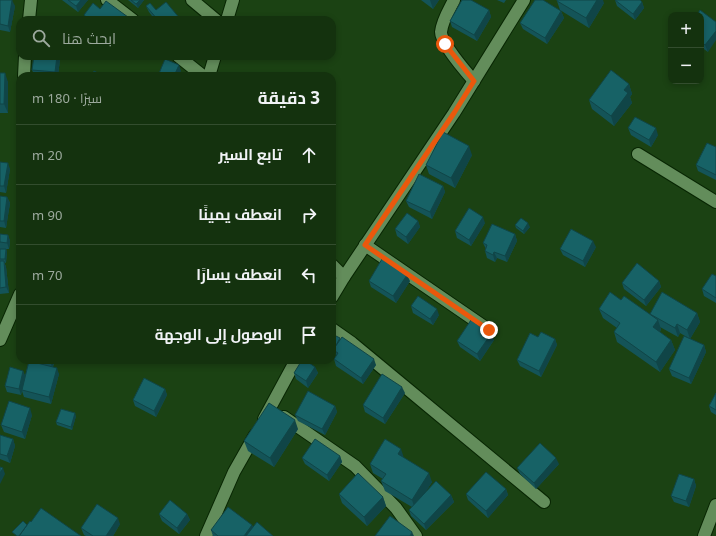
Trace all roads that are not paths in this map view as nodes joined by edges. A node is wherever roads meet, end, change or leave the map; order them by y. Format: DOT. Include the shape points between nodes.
graph roads {
  1 [pos="31,0"];
  2 [pos="107,0"];
  3 [pos="192,0"];
  4 [pos="233,0"];
  5 [pos="454,0"];
  6 [pos="524,0"];
  7 [pos="29,16"];
  8 [pos="128,16"];
  9 [pos="211,16"];
  10 [pos="228,16"];
  11 [pos="25,60"];
  12 [pos="183,60"];
  13 [pos="214,60"];
  14 [pos="24,72"];
  15 [pos="199,72"];
  16 [pos="210,72"];
  17 [pos="474,81"];
  18 [pos="638,154"];
  19 [pos="716,202"];
  20 [pos="365,245"];
  21 [pos="336,269"];
  22 [pos="344,276"];
  23 [pos="336,290"];
  24 [pos="16,303"];
  25 [pos="489,330"];
  26 [pos="336,332"];
  27 [pos="0,340"];
  28 [pos="294,364"];
  29 [pos="270,407"];
  30 [pos="544,502"];
  31 [pos="716,505"];
  32 [pos="206,536"];
  33 [pos="416,536"];
  34 [pos="704,536"];
  1 -- 7 [label="street"];
  2 -- 8 [label="street"];
  3 -- 9 [label="street"];
  4 -- 10 [label="street"];
  5 -- 17 [label="street" via="441,33 445,44"];
  6 -- 17 [label="street"];
  11 -- 14 [label="street"];
  12 -- 15 [label="street"];
  13 -- 16 [label="street"];
  17 -- 20 [label="street"];
  18 -- 19 [label="street"];
  20 -- 22 [label="street"];
  20 -- 25 [label="street"];
  21 -- 22 [label="street"];
  22 -- 23 [label="street"];
  24 -- 27 [label="street"];
  26 -- 30 [label="street" via="382,367"];
  28 -- 29 [label="street"];
  29 -- 32 [label="street" via="234,472"];
  29 -- 33 [label="street" via="354,466 396,508"];
  31 -- 34 [label="street"];
}
